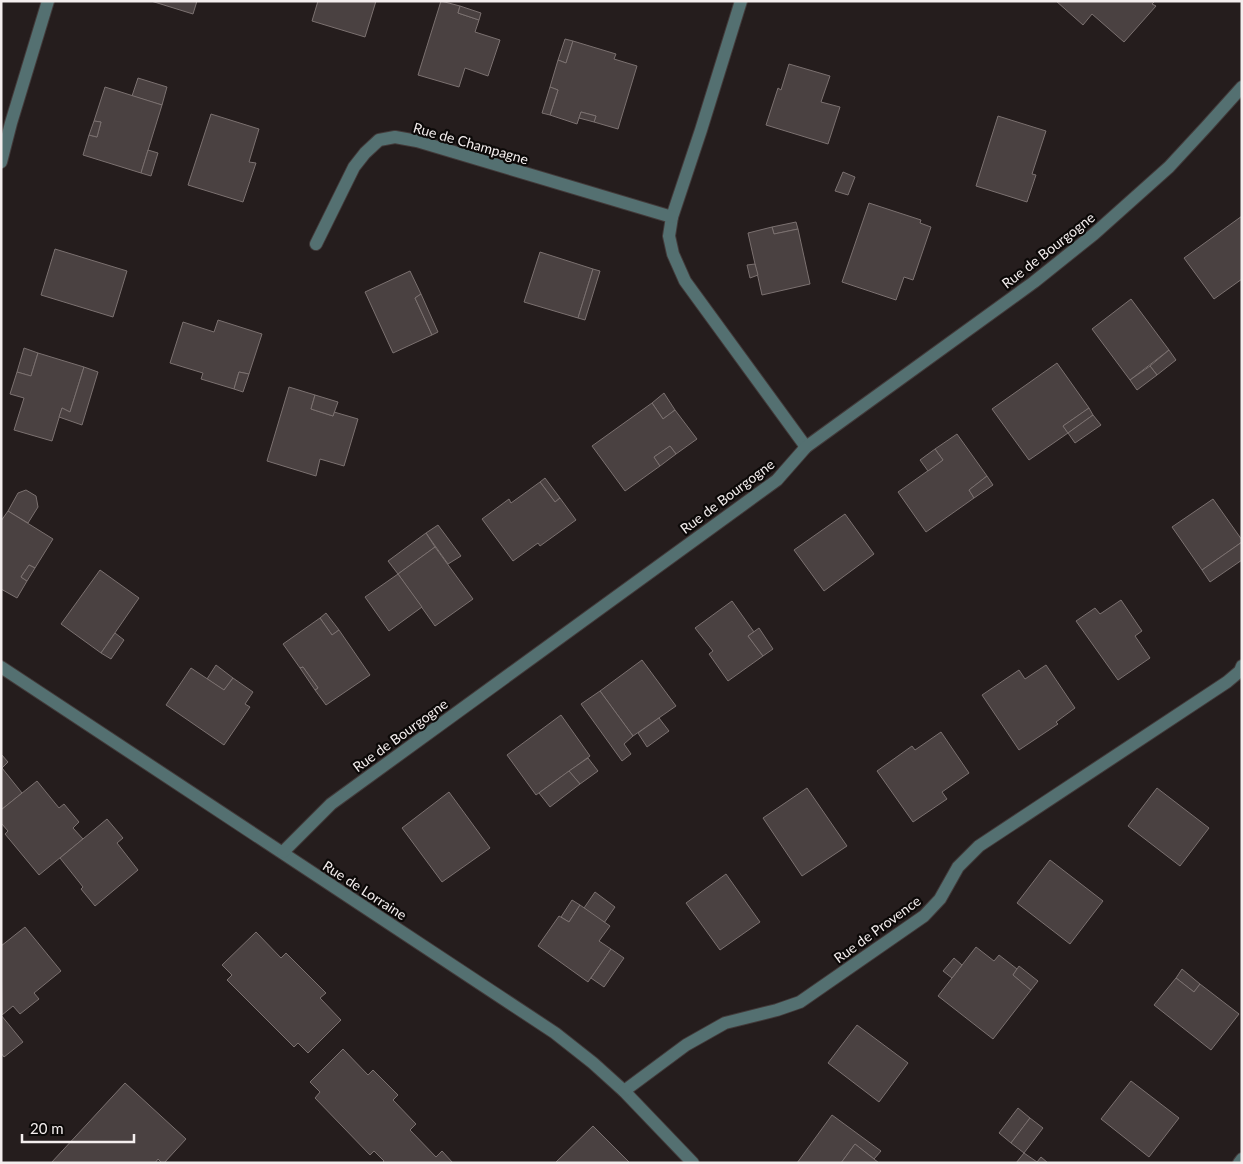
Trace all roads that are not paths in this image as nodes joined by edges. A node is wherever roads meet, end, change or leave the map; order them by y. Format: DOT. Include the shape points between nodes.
graph roads {
  1 [pos="48,1"];
  2 [pos="741,1"];
  3 [pos="1242,87"];
  4 [pos="6,121"];
  5 [pos="1,162"];
  6 [pos="672,217"];
  7 [pos="316,244"];
  8 [pos="806,447"];
  9 [pos="1242,666"];
  10 [pos="1,667"];
  11 [pos="283,852"];
  12 [pos="624,1091"];
  13 [pos="1242,1159"];
  14 [pos="693,1163"];
  15 [pos="1239,1163"];
  1 -- 4 [label="street"];
  2 -- 6 [label="street"];
  3 -- 8 [label="street, Rue de Bourgogne" via="1170,167 1094,234 1034,282"];
  4 -- 5 [label="street"];
  6 -- 7 [label="street, Rue de Champagne" via="395,137 379,140 354,167"];
  6 -- 8 [label="street" via="669,236 685,281"];
  8 -- 11 [label="street, Rue de Bourgogne" via="776,480 331,804"];
  9 -- 12 [label="street, Rue de Provence" via="1228,682 978,846 958,867 940,898 924,916 800,1002 725,1023 686,1045"];
  10 -- 11 [label="street, Rue de Lorraine"];
  11 -- 12 [label="street, Rue de Lorraine" via="555,1033"];
  12 -- 14 [label="street, Rue de Lorraine"];
  13 -- 15 [label="street"];
}
